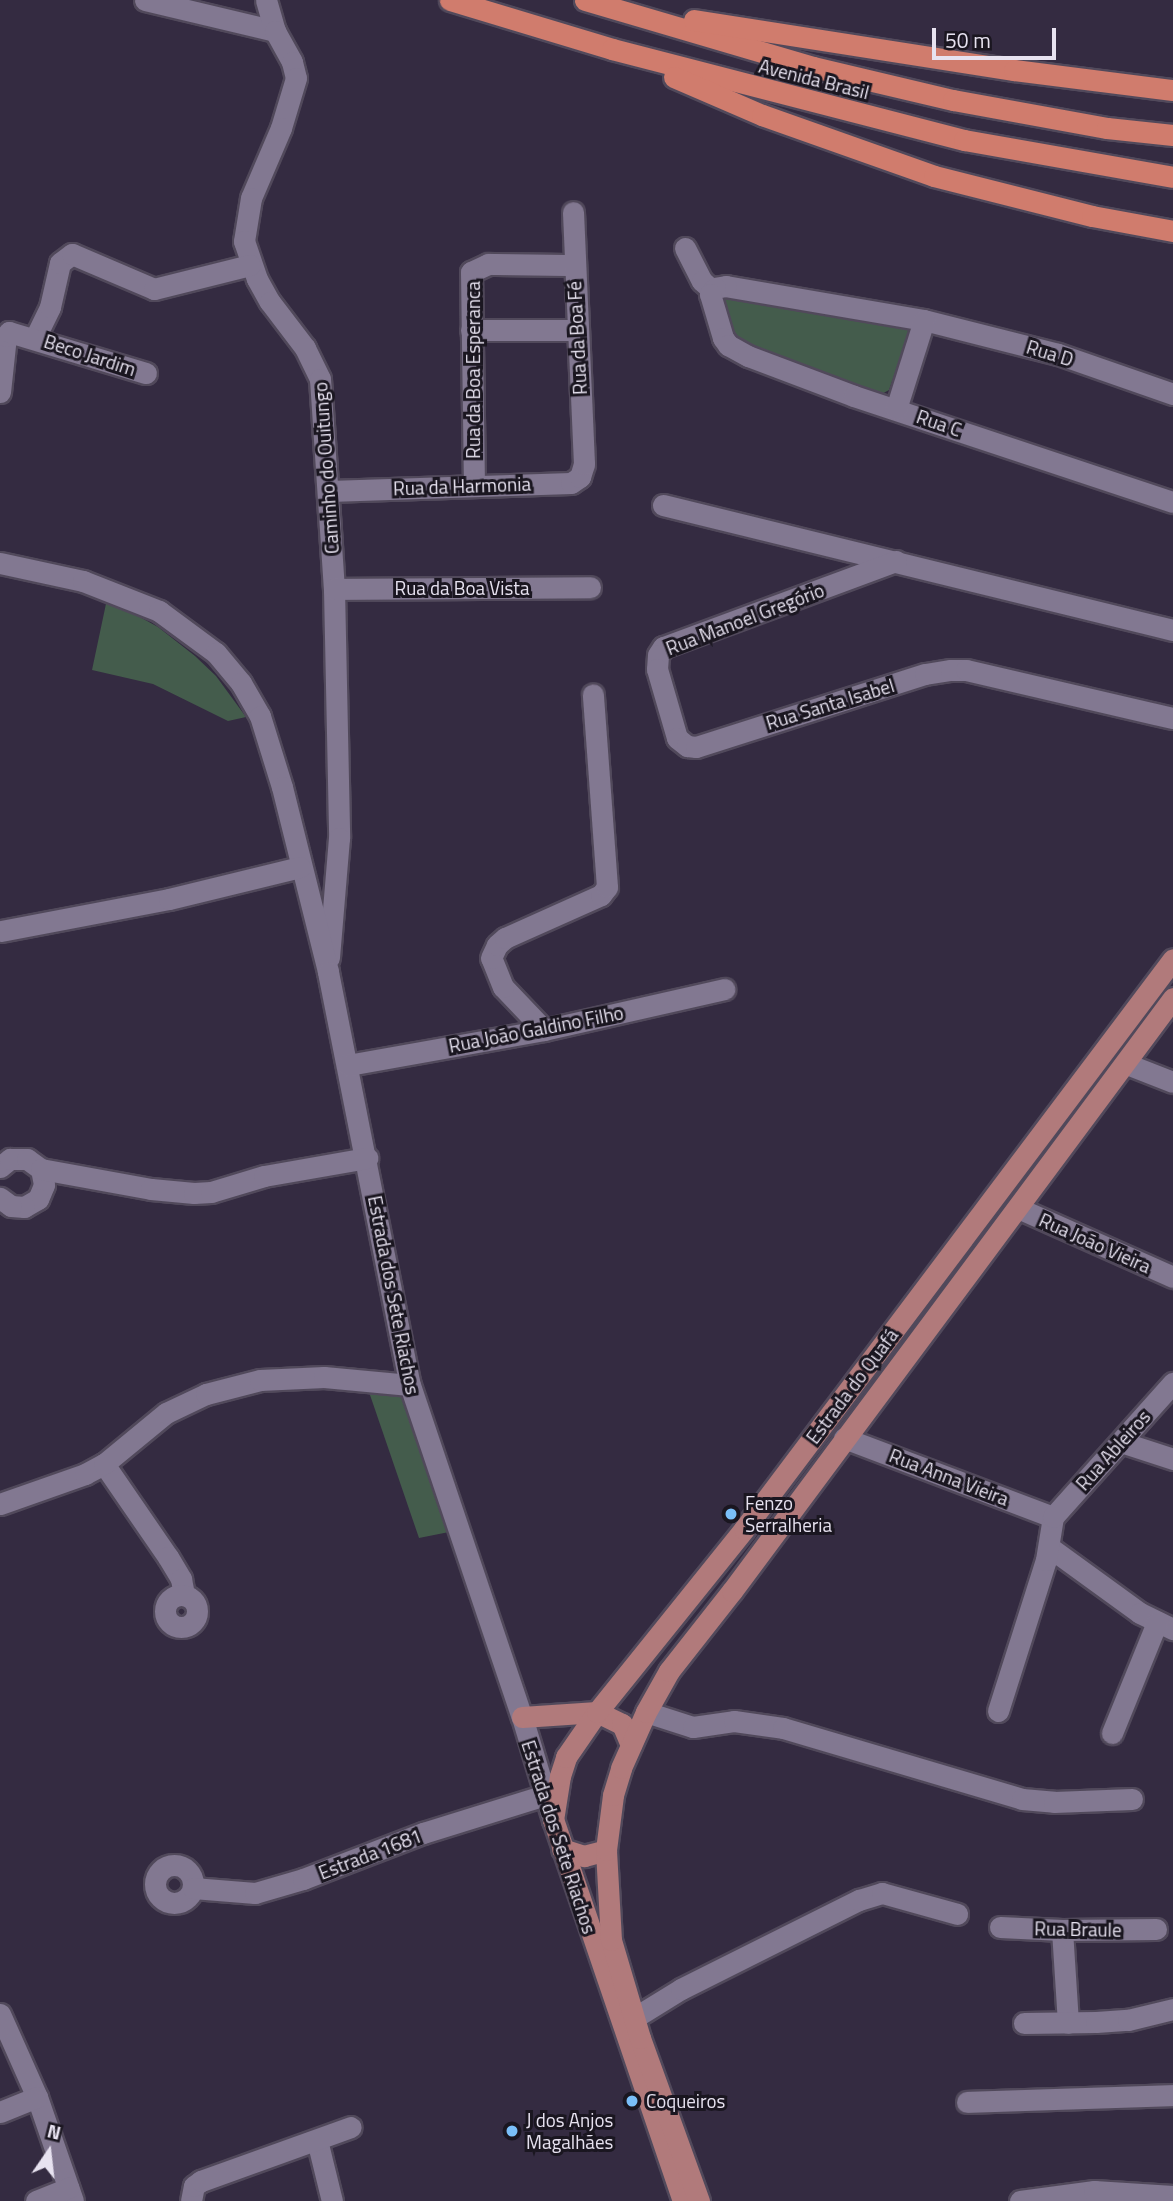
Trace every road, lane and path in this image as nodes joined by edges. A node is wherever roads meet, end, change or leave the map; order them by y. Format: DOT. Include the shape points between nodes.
graph roads {
  1 [pos="145,0"];
  2 [pos="266,0"];
  3 [pos="450,0"];
  4 [pos="592,2"];
  5 [pos="275,31"];
  6 [pos="612,49"];
  7 [pos="1173,90"];
  8 [pos="1173,135"];
  9 [pos="1173,177"];
  10 [pos="573,212"];
  11 [pos="1173,231"];
  12 [pos="685,248"];
  13 [pos="250,265"];
  14 [pos="574,265"];
  15 [pos="711,292"];
  16 [pos="924,320"];
  17 [pos="471,330"];
  18 [pos="576,331"];
  19 [pos="35,338"];
  20 [pos="146,373"];
  21 [pos="0,392"];
  22 [pos="1173,394"];
  23 [pos="896,409"];
  24 [pos="583,464"];
  25 [pos="474,486"];
  26 [pos="329,491"];
  27 [pos="1173,502"];
  28 [pos="663,505"];
  29 [pos="896,561"];
  30 [pos="0,564"];
  31 [pos="590,587"];
  32 [pos="334,589"];
  33 [pos="1173,630"];
  34 [pos="593,695"];
  35 [pos="1173,718"];
  36 [pos="696,747"];
  37 [pos="300,867"];
  38 [pos="0,928"];
  39 [pos="1173,959"];
  40 [pos="328,972"];
  41 [pos="724,989"];
  42 [pos="1173,998"];
  43 [pos="544,1030"];
  44 [pos="1127,1064"];
  45 [pos="348,1065"];
  46 [pos="1173,1082"];
  47 [pos="367,1158"];
  48 [pos="0,1167"];
  49 [pos="41,1169"];
  50 [pos="0,1198"];
  51 [pos="1018,1208"];
  52 [pos="1173,1278"];
  53 [pos="1173,1383"];
  54 [pos="410,1385"];
  55 [pos="844,1438"];
  56 [pos="1121,1442"];
  57 [pos="1173,1460"];
  58 [pos="104,1464"];
  59 [pos="0,1504"];
  60 [pos="1053,1517"];
  61 [pos="1049,1546"];
  62 [pos="184,1595"];
  63 [pos="1165,1626"];
  64 [pos="998,1711"];
  65 [pos="597,1712"];
  66 [pos="646,1712"];
  67 [pos="522,1717"];
  68 [pos="1112,1733"];
  69 [pos="631,1745"];
  70 [pos="545,1795"];
  71 [pos="1132,1799"];
  72 [pos="553,1821"];
  73 [pos="562,1849"];
  74 [pos="606,1850"];
  75 [pos="192,1888"];
  76 [pos="957,1914"];
  77 [pos="1000,1927"];
  78 [pos="1156,1929"];
  79 [pos="1062,1930"];
  80 [pos="1173,2009"];
  81 [pos="0,2014"];
  82 [pos="634,2018"];
  83 [pos="1024,2022"];
  84 [pos="1068,2023"];
  85 [pos="1173,2095"];
  86 [pos="37,2097"];
  87 [pos="967,2102"];
  88 [pos="0,2112"];
  89 [pos="351,2127"];
  90 [pos="317,2140"];
  91 [pos="71,2194"];
  92 [pos="1160,2198"];
  93 [pos="36,2201"];
  94 [pos="191,2201"];
  95 [pos="332,2201"];
  96 [pos="682,2201"];
  97 [pos="699,2201"];
  98 [pos="1022,2201"];
  1 -- 5 [label="street"];
  2 -- 5 [label="street, Caminho do Ouitungo"];
  3 -- 6 [label="highway, Avenida Brasil"];
  4 -- 7 [label="highway" via="1014,70"];
  4 -- 8 [label="highway, Avenida Brasil" via="813,67 953,100"];
  5 -- 13 [label="street, Caminho do Ouitungo" via="296,78 288,110 249,205 244,241"];
  6 -- 9 [label="highway, Avenida Brasil" via="964,140"];
  6 -- 11 [label="highway" via="762,115 934,176 1092,216"];
  10 -- 14 [label="street, Rua da Boa Fé"];
  12 -- 15 [label="street"];
  13 -- 19 [label="street, Beco Jardim" via="154,289 72,254 61,263 50,307"];
  13 -- 26 [label="street, Caminho do Ouitungo" via="320,379"];
  14 -- 17 [label="street, Rua da Boa Esperanca" via="488,264 471,272"];
  14 -- 18 [label="street, Rua da Boa Fé"];
  15 -- 16 [label="street, Rua D" via="726,286"];
  15 -- 23 [label="street, Rua C" via="718,327 728,345"];
  16 -- 22 [label="street, Rua D" via="1058,354"];
  16 -- 23 [label="street"];
  17 -- 18 [label="street"];
  17 -- 25 [label="street, Rua da Boa Esperanca"];
  18 -- 24 [label="street, Rua da Boa Fé"];
  19 -- 20 [label="street, Beco Jardim"];
  19 -- 21 [label="street, Beco Jardim" via="7,333"];
  23 -- 27 [label="street, Rua C"];
  24 -- 25 [label="street, Rua da Harmonia" via="579,477 571,483"];
  25 -- 26 [label="street, Rua da Harmonia"];
  26 -- 32 [label="street, Caminho do Ouitungo"];
  28 -- 29 [label="street"];
  29 -- 33 [label="street"];
  29 -- 36 [label="street, Rua Manoel Gregório" via="663,647 657,669 677,738"];
  30 -- 37 [label="street, Estrada dos Sete Riachos" via="121,594 159,611 216,653 260,716"];
  31 -- 32 [label="street, Rua da Boa Vista"];
  32 -- 40 [label="street, Caminho do Ouitungo" via="339,838"];
  34 -- 43 [label="street" via="607,887 601,894 505,938 491,958 503,987"];
  35 -- 36 [label="street, Rua Santa Isabel" via="966,670 925,674"];
  37 -- 38 [label="street" via="240,883"];
  37 -- 40 [label="street, Estrada dos Sete Riachos"];
  39 -- 65 [label="main road, Estrada do Quafá" via="744,1529"];
  40 -- 45 [label="street, Estrada dos Sete Riachos"];
  41 -- 43 [label="street, Rua João Galdino Filho"];
  42 -- 44 [label="main road, Estrada do Quafá"];
  43 -- 45 [label="street, Rua João Galdino Filho"];
  44 -- 46 [label="street"];
  44 -- 51 [label="main road, Estrada do Quafá"];
  45 -- 47 [label="street, Estrada dos Sete Riachos"];
  47 -- 49 [label="street" via="194,1193"];
  47 -- 54 [label="street, Estrada dos Sete Riachos"];
  48 -- 49 [label="street" via="19,1157"];
  49 -- 50 [label="street" via="42,1193 32,1205 16,1208"];
  51 -- 52 [label="street, Rua João Vieira"];
  51 -- 55 [label="main road, Estrada do Quafá"];
  53 -- 56 [label="street, Rua Ableiros"];
  54 -- 58 [label="street" via="324,1377 260,1380 206,1394 166,1413"];
  54 -- 67 [label="street, Estrada dos Sete Riachos"];
  55 -- 60 [label="street, Rua Anna Vieira"];
  55 -- 66 [label="main road, Estrada do Quafá" via="669,1671"];
  56 -- 57 [label="street"];
  56 -- 60 [label="street, Rua Ableiros"];
  58 -- 59 [label="street"];
  58 -- 62 [label="street" via="168,1557"];
  60 -- 61 [label="street"];
  61 -- 63 [label="street" via="1140,1614"];
  61 -- 64 [label="street"];
  63 -- 68 [label="street"];
  65 -- 67 [label="main road"];
  65 -- 69 [label="main road" via="622,1724"];
  65 -- 72 [label="main road, Estrada do Quafá" via="566,1757"];
  66 -- 69 [label="main road, Estrada do Quafá"];
  66 -- 71 [label="street" via="693,1727 734,1721 783,1728 1022,1799"];
  67 -- 70 [label="street, Estrada dos Sete Riachos"];
  69 -- 74 [label="main road, Estrada dos Sete Riachos" via="613,1795"];
  70 -- 72 [label="street, Estrada dos Sete Riachos"];
  70 -- 75 [label="street, Estrada 1681" via="255,1893"];
  72 -- 73 [label="main road, Estrada dos Sete Riachos"];
  73 -- 74 [label="main road" via="584,1856"];
  73 -- 96 [label="main road, Estrada dos Sete Riachos"];
  74 -- 82 [label="main road, Estrada dos Sete Riachos" via="611,1940"];
  76 -- 82 [label="street" via="882,1894 859,1900 681,1989"];
  77 -- 79 [label="street, Rua Braule"];
  78 -- 79 [label="street, Rua Braule"];
  79 -- 84 [label="street"];
  80 -- 84 [label="street" via="1128,2020"];
  81 -- 86 [label="street"];
  82 -- 97 [label="main road, Estrada dos Sete Riachos"];
  83 -- 84 [label="street"];
  85 -- 87 [label="street"];
  86 -- 88 [label="street"];
  86 -- 91 [label="street"];
  89 -- 90 [label="street"];
  90 -- 94 [label="street" via="201,2181 194,2186"];
  90 -- 95 [label="street"];
  91 -- 93 [label="street"];
  92 -- 98 [label="street" via="1074,2192"];
}
